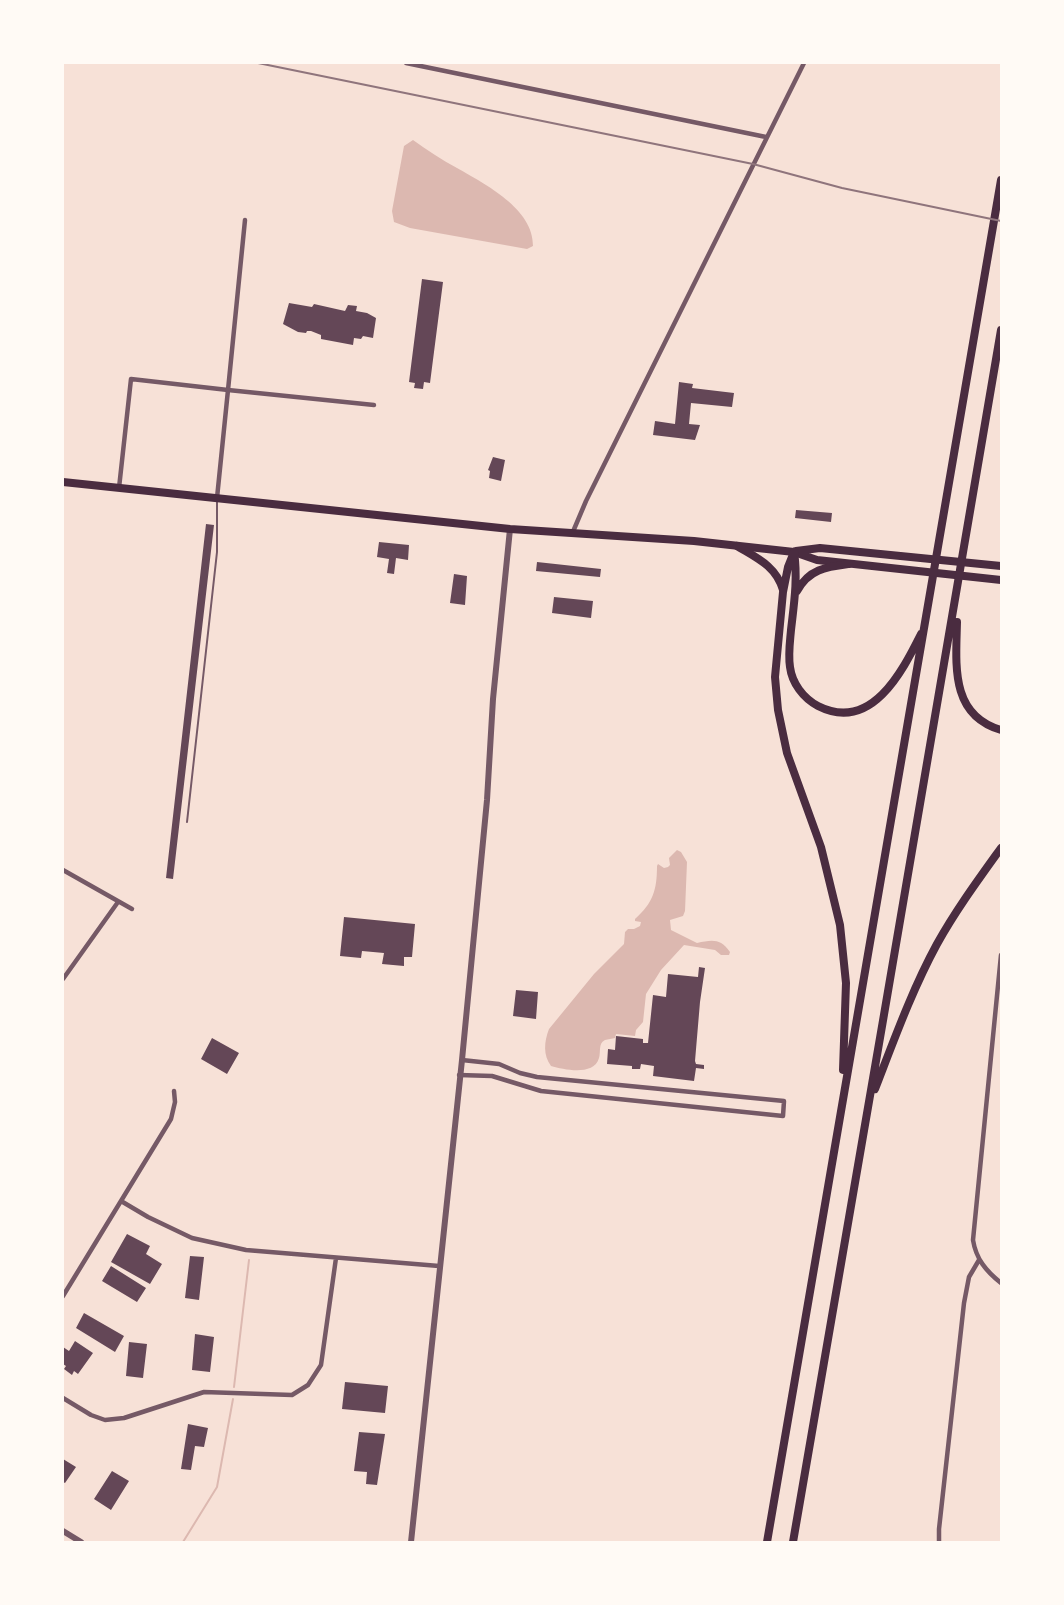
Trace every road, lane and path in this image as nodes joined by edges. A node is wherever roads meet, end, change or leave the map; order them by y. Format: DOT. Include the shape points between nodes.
graph roads {
  1 [pos="406,63"];
  2 [pos="804,63"];
  3 [pos="766,137"];
  4 [pos="1000,184"];
  5 [pos="245,220"];
  6 [pos="1001,330"];
  7 [pos="228,390"];
  8 [pos="374,405"];
  9 [pos="63,482"];
  10 [pos="119,488"];
  11 [pos="217,498"];
  12 [pos="510,529"];
  13 [pos="572,534"];
  14 [pos="737,546"];
  15 [pos="794,552"];
  16 [pos="849,564"];
  17 [pos="1001,566"];
  18 [pos="1001,580"];
  19 [pos="783,592"];
  20 [pos="795,594"];
  21 [pos="958,594"];
  22 [pos="925,626"];
  23 [pos="1001,730"];
  24 [pos="187,822"];
  25 [pos="1001,848"];
  26 [pos="63,870"];
  27 [pos="118,902"];
  28 [pos="132,909"];
  29 [pos="1001,956"];
  30 [pos="63,979"];
  31 [pos="462,1060"];
  32 [pos="459,1075"];
  33 [pos="174,1090"];
  34 [pos="868,1107"];
  35 [pos="840,1116"];
  36 [pos="121,1201"];
  37 [pos="336,1258"];
  38 [pos="979,1260"];
  39 [pos="439,1266"];
  40 [pos="1001,1283"];
  41 [pos="63,1296"];
  42 [pos="63,1398"];
  43 [pos="63,1531"];
  44 [pos="81,1542"];
  45 [pos="411,1542"];
  46 [pos="767,1542"];
  47 [pos="793,1542"];
  48 [pos="939,1542"];
  1 -- 3 [label="street"];
  2 -- 3 [label="street"];
  3 -- 13 [label="street"];
  4 -- 22 [label="highway"];
  5 -- 7 [label="street"];
  6 -- 21 [label="highway"];
  7 -- 8 [label="street"];
  7 -- 10 [label="street" via="131,379"];
  7 -- 11 [label="street"];
  9 -- 10 [label="highway"];
  10 -- 11 [label="highway"];
  11 -- 12 [label="highway"];
  11 -- 24 [label="lane" via="217,552"];
  12 -- 13 [label="highway"];
  12 -- 31 [label="street"];
  13 -- 14 [label="highway"];
  14 -- 15 [label="highway"];
  14 -- 19 [label="highway" via="772,569"];
  15 -- 16 [label="highway"];
  15 -- 17 [label="highway" via="820,548"];
  15 -- 19 [label="highway"];
  15 -- 20 [label="highway"];
  16 -- 18 [label="highway"];
  16 -- 20 [label="highway" via="817,570 804,579"];
  19 -- 35 [label="highway" via="775,677 780,724 830,875 843,944 846,1004"];
  20 -- 22 [label="highway" via="789,648 791,674 804,695 829,710 857,710 881,696 902,670"];
  21 -- 23 [label="highway" via="957,674 962,696 981,721"];
  21 -- 34 [label="highway"];
  22 -- 35 [label="highway"];
  25 -- 34 [label="highway" via="936,945"];
  26 -- 27 [label="street"];
  27 -- 28 [label="street"];
  27 -- 30 [label="street"];
  29 -- 38 [label="street" via="973,1240"];
  31 -- 32 [label="street"];
  31 -- 32 [label="street" via="499,1064 548,1078 784,1101 783,1116 541,1091 492,1076"];
  32 -- 39 [label="street"];
  33 -- 36 [label="street" via="176,1102 171,1119"];
  34 -- 47 [label="highway"];
  35 -- 46 [label="highway"];
  36 -- 37 [label="street" via="192,1238 246,1250"];
  36 -- 41 [label="street"];
  37 -- 39 [label="street"];
  37 -- 42 [label="street" via="321,1365 308,1385 292,1395 204,1392 124,1418 105,1420"];
  38 -- 40 [label="street"];
  38 -- 48 [label="street" via="969,1277 964,1303"];
  39 -- 45 [label="street"];
  43 -- 44 [label="street"];
}
